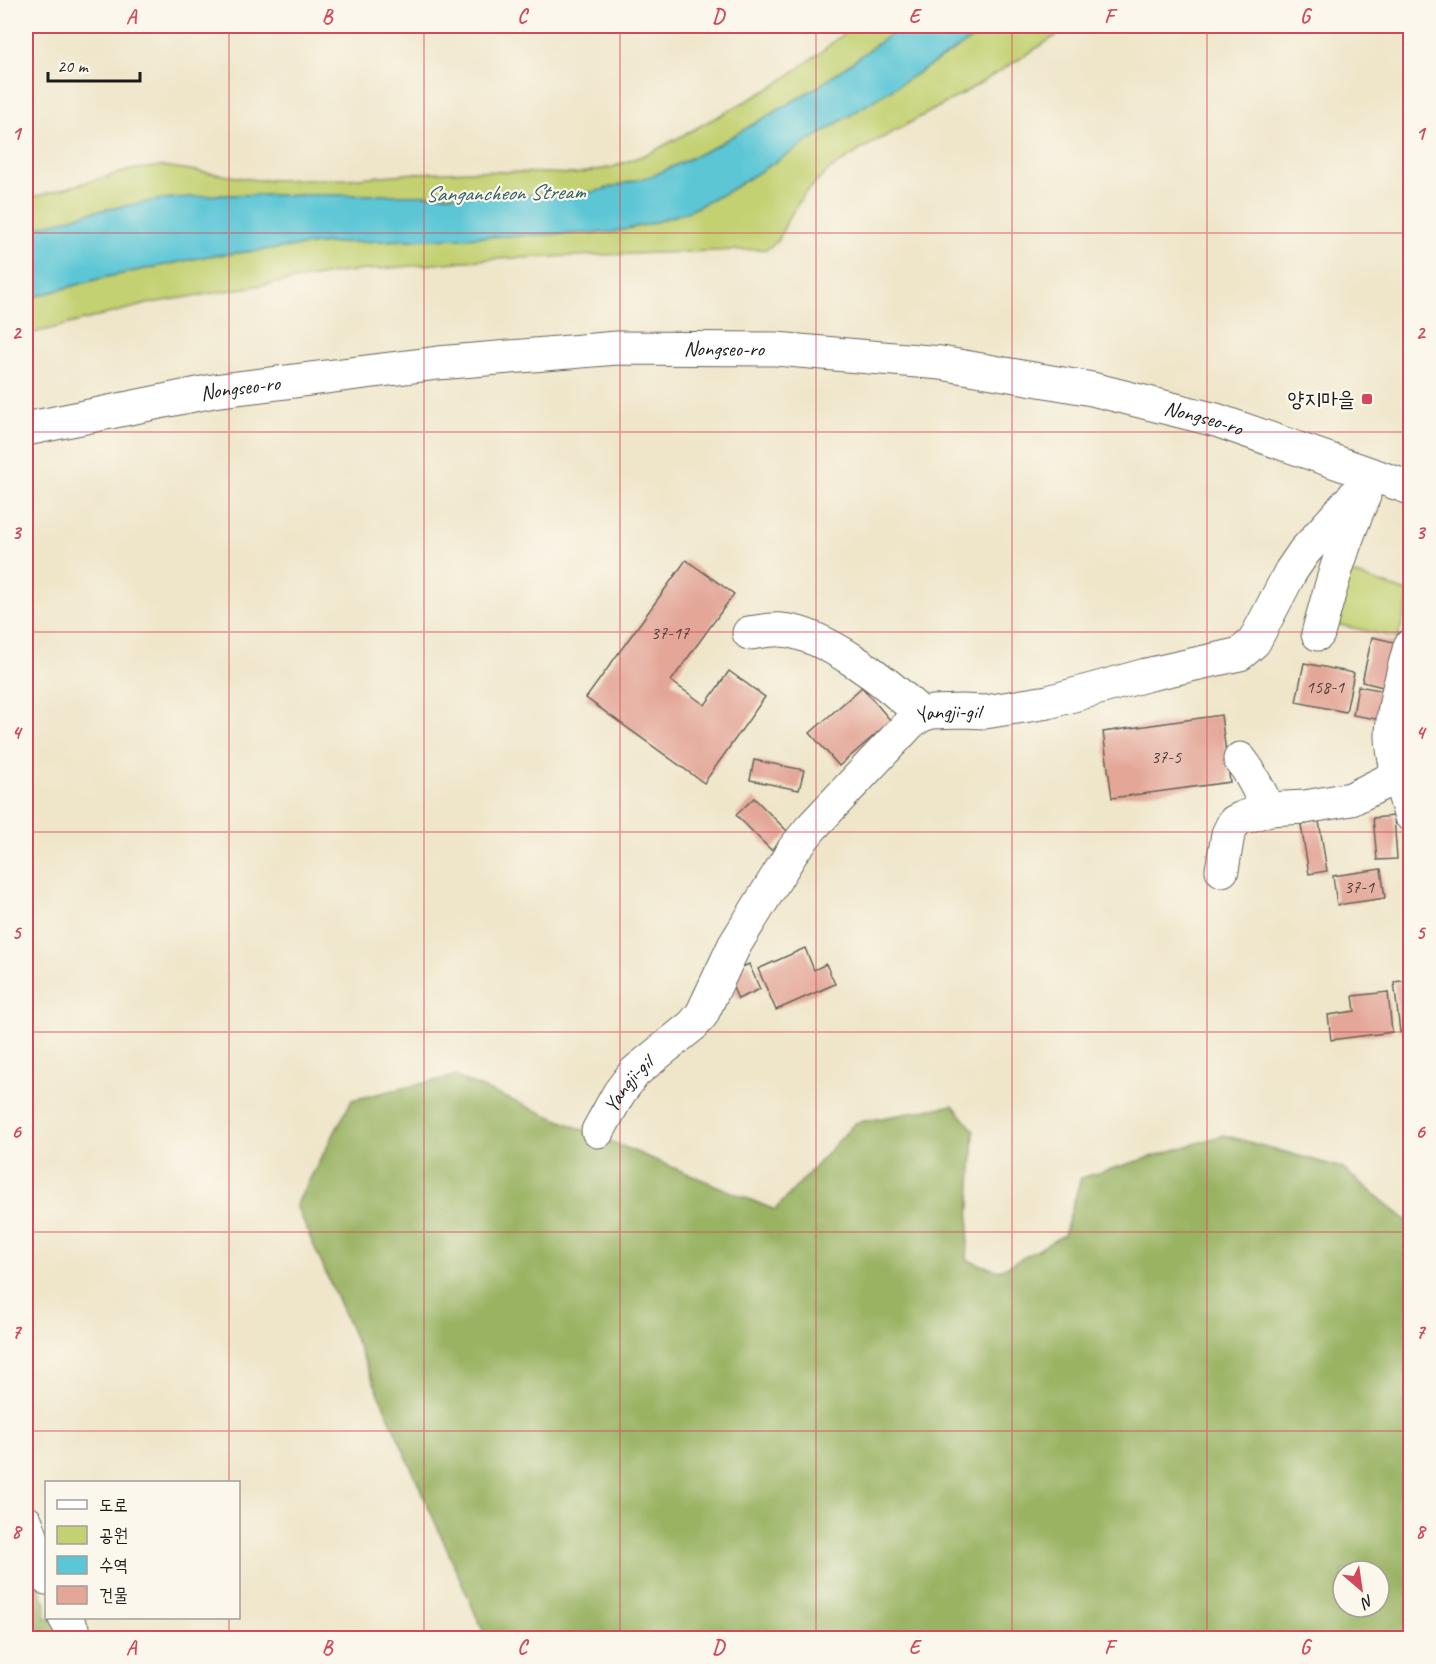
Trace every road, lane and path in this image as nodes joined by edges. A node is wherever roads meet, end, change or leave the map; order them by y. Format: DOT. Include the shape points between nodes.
graph roads {
  1 [pos="26,429"];
  2 [pos="1373,475"];
  3 [pos="1410,488"];
  4 [pos="749,633"];
  5 [pos="1318,634"];
  6 [pos="1410,646"];
  7 [pos="922,715"];
  8 [pos="1240,759"];
  9 [pos="1399,775"];
  10 [pos="1269,809"];
  11 [pos="1410,814"];
  12 [pos="1222,870"];
  13 [pos="597,1131"];
  14 [pos="26,1522"];
  15 [pos="45,1575"];
  16 [pos="66,1619"];
  17 [pos="77,1638"];
  1 -- 2 [label="street, Nongseo-ro" via="213,390 438,363 617,348 776,348 941,363 1092,390 1216,420"];
  2 -- 3 [label="street, Nongseo-ro"];
  2 -- 5 [label="street" via="1336,566"];
  2 -- 7 [label="street, Yangji-gil" via="1304,552 1254,642 1240,654 1048,702 985,712"];
  4 -- 7 [label="street" via="781,630 835,649 898,692"];
  6 -- 9 [label="street" via="1393,719 1392,738"];
  7 -- 13 [label="street, Yangji-gil" via="859,776 794,849 734,946 702,1014 635,1072"];
  8 -- 10 [label="street"];
  9 -- 10 [label="street" via="1351,799"];
  9 -- 11 [label="street"];
  10 -- 12 [label="street" via="1234,822"];
  14 -- 15 [label="street"];
  16 -- 17 [label="street"];
}
